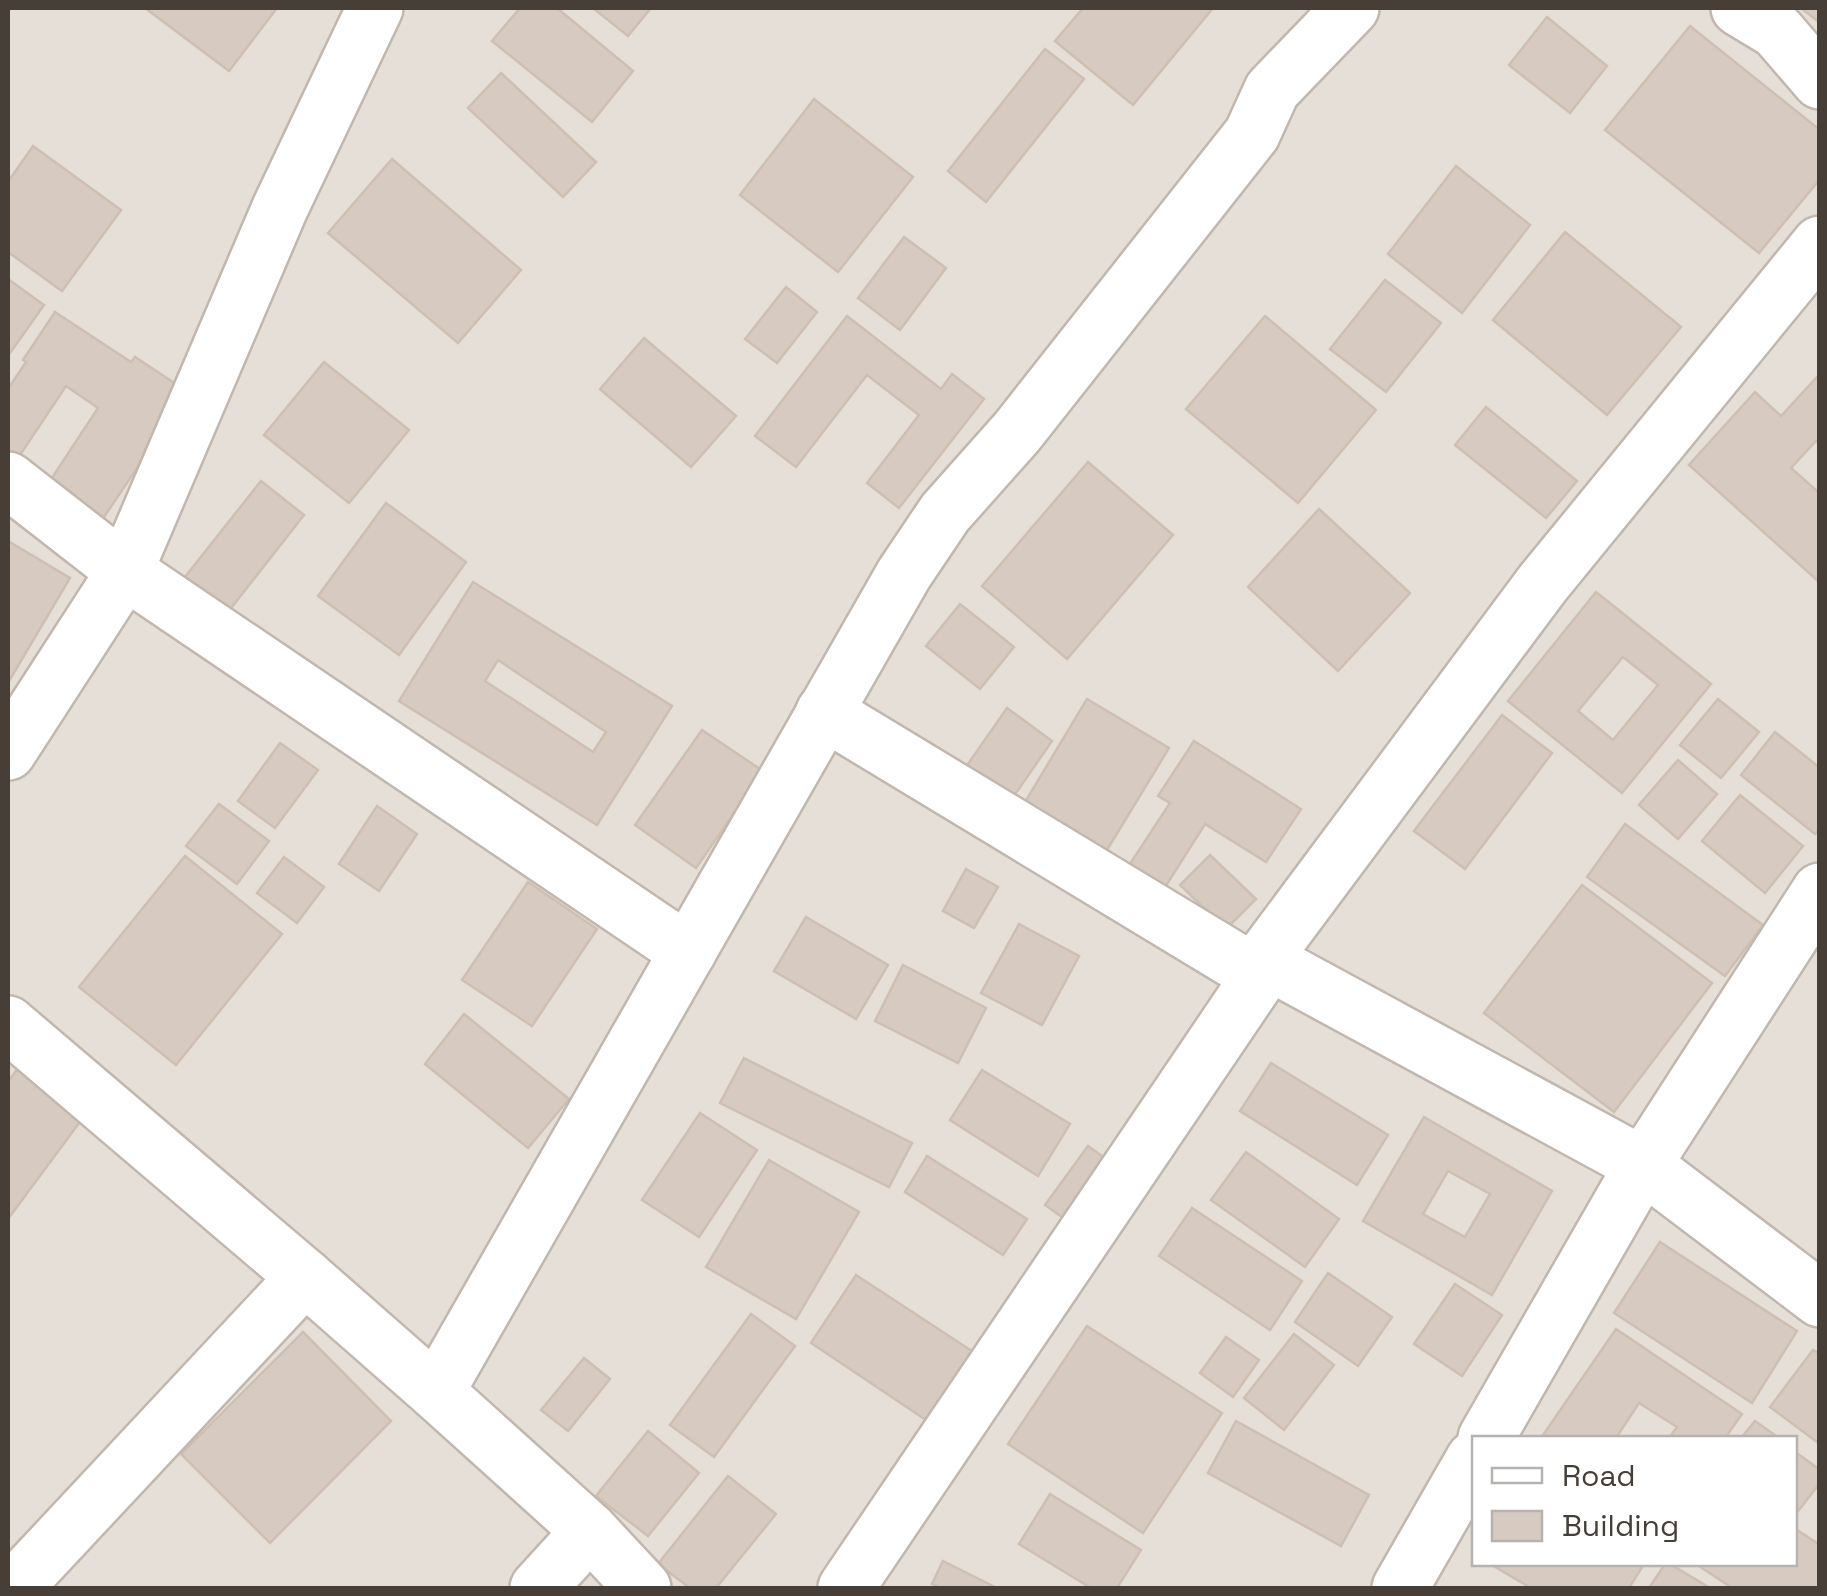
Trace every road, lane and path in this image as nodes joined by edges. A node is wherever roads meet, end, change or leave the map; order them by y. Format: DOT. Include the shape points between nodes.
graph roads {
  1 [pos="375,8"];
  2 [pos="1350,8"];
  3 [pos="1738,8"];
  4 [pos="1820,81"];
  5 [pos="1820,244"];
  6 [pos="8,480"];
  7 [pos="126,571"];
  8 [pos="824,712"];
  9 [pos="8,752"];
  10 [pos="1820,891"];
  11 [pos="688,952"];
  12 [pos="1262,967"];
  13 [pos="8,1024"];
  14 [pos="1643,1165"];
  15 [pos="305,1276"];
  16 [pos="1820,1299"];
  17 [pos="436,1392"];
  18 [pos="1487,1436"];
  19 [pos="1472,1462"];
  20 [pos="590,1531"];
  21 [pos="14,1588"];
  22 [pos="538,1588"];
  23 [pos="643,1588"];
  24 [pos="846,1588"];
  25 [pos="1400,1588"];
  1 -- 7 [label="street" via="280,208"];
  2 -- 8 [label="street" via="1272,90 1252,134 945,513"];
  3 -- 4 [label="street" via="1777,31"];
  5 -- 12 [label="street" via="1544,583"];
  6 -- 7 [label="street"];
  7 -- 9 [label="street"];
  7 -- 11 [label="street"];
  8 -- 11 [label="street"];
  8 -- 12 [label="street"];
  10 -- 14 [label="street"];
  11 -- 17 [label="street"];
  12 -- 14 [label="street"];
  12 -- 24 [label="street"];
  13 -- 15 [label="street"];
  14 -- 16 [label="street"];
  14 -- 18 [label="street"];
  15 -- 17 [label="street"];
  15 -- 21 [label="street"];
  17 -- 20 [label="street"];
  19 -- 25 [label="street"];
  20 -- 22 [label="street"];
  20 -- 23 [label="street"];
}
